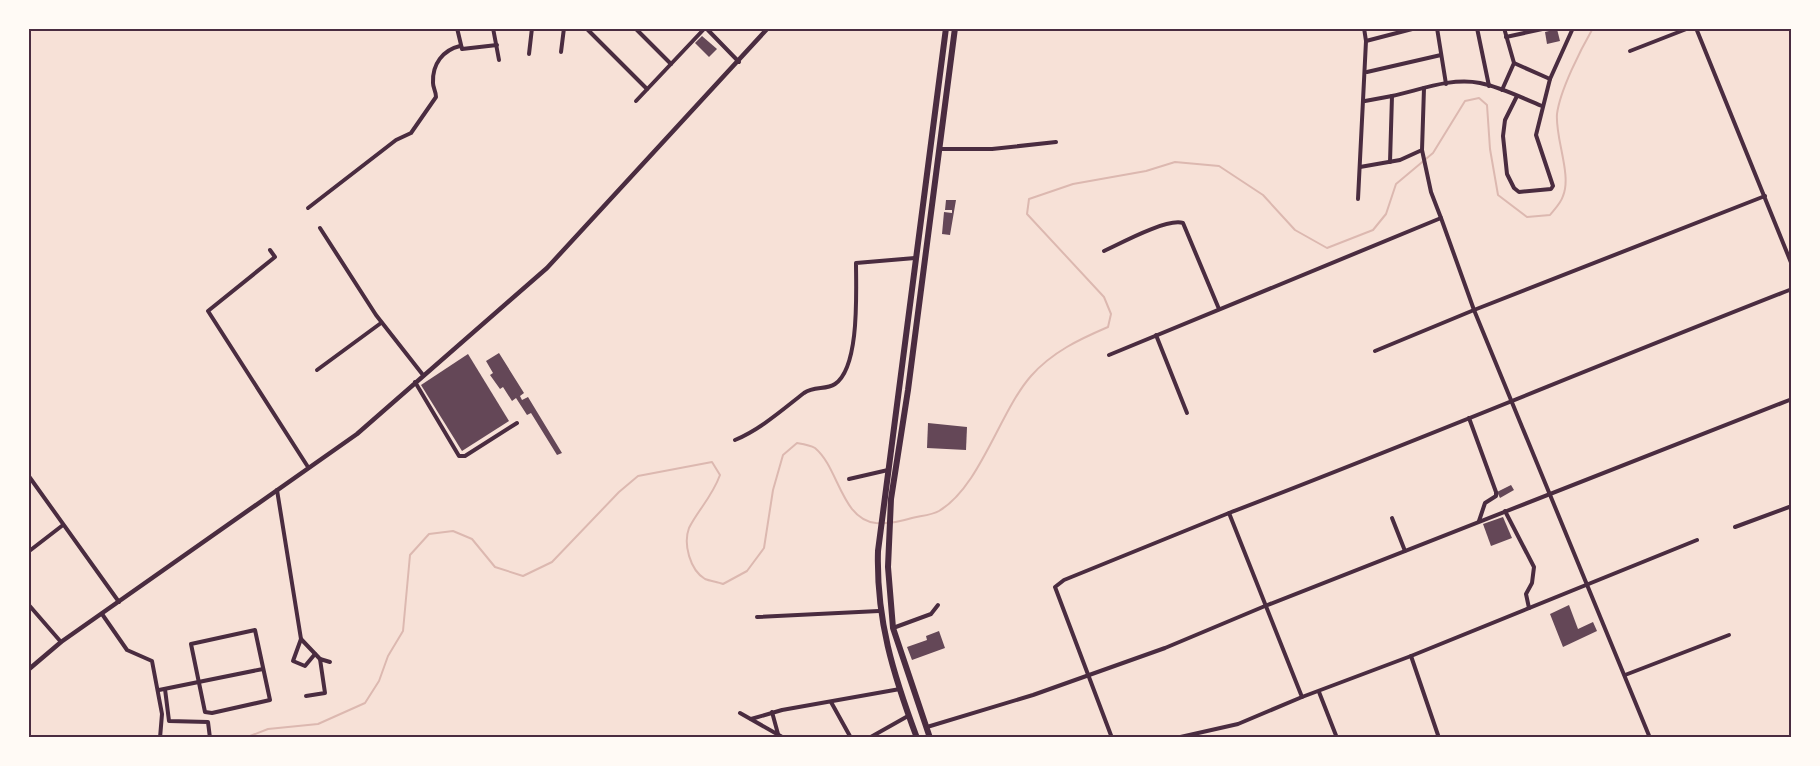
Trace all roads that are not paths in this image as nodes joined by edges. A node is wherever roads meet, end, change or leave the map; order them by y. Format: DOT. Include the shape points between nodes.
graph roads {
  1 [pos="457,28"];
  2 [pos="493,28"];
  3 [pos="532,28"];
  4 [pos="564,28"];
  5 [pos="585,28"];
  6 [pos="635,28"];
  7 [pos="706,28"];
  8 [pos="768,28"];
  9 [pos="946,28"];
  10 [pos="955,28"];
  11 [pos="1364,28"];
  12 [pos="1416,28"];
  13 [pos="1437,28"];
  14 [pos="1477,28"];
  15 [pos="1504,28"];
  16 [pos="1547,28"];
  17 [pos="1573,28"];
  18 [pos="1689,28"];
  19 [pos="1696,28"];
  20 [pos="1401,30"];
  21 [pos="1506,37"];
  22 [pos="1366,40"];
  23 [pos="497,45"];
  24 [pos="460,46"];
  25 [pos="1630,51"];
  26 [pos="561,52"];
  27 [pos="529,54"];
  28 [pos="1442,55"];
  29 [pos="499,60"];
  30 [pos="739,62"];
  31 [pos="1514,63"];
  32 [pos="671,64"];
  33 [pos="1366,72"];
  34 [pos="1550,79"];
  35 [pos="1446,84"];
  36 [pos="1489,86"];
  37 [pos="1424,88"];
  38 [pos="647,89"];
  39 [pos="1502,90"];
  40 [pos="1392,96"];
  41 [pos="1517,96"];
  42 [pos="636,100"];
  43 [pos="1365,101"];
  44 [pos="1542,106"];
  45 [pos="1056,142"];
  46 [pos="940,149"];
  47 [pos="1422,150"];
  48 [pos="1390,162"];
  49 [pos="1360,167"];
  50 [pos="1765,196"];
  51 [pos="1358,199"];
  52 [pos="309,208"];
  53 [pos="1441,218"];
  54 [pos="320,228"];
  55 [pos="270,250"];
  56 [pos="1104,251"];
  57 [pos="915,258"];
  58 [pos="1791,265"];
  59 [pos="1791,288"];
  60 [pos="1219,309"];
  61 [pos="1474,310"];
  62 [pos="381,322"];
  63 [pos="1156,335"];
  64 [pos="1375,351"];
  65 [pos="1109,355"];
  66 [pos="317,370"];
  67 [pos="423,375"];
  68 [pos="415,382"];
  69 [pos="899,388"];
  70 [pos="908,390"];
  71 [pos="1791,399"];
  72 [pos="1512,400"];
  73 [pos="1187,413"];
  74 [pos="1469,418"];
  75 [pos="517,423"];
  76 [pos="735,440"];
  77 [pos="308,467"];
  78 [pos="888,470"];
  79 [pos="28,474"];
  80 [pos="849,479"];
  81 [pos="277,489"];
  82 [pos="1548,494"];
  83 [pos="1791,506"];
  84 [pos="1506,511"];
  85 [pos="1228,513"];
  86 [pos="1392,518"];
  87 [pos="1479,521"];
  88 [pos="63,525"];
  89 [pos="1735,527"];
  90 [pos="1697,540"];
  91 [pos="1405,551"];
  92 [pos="28,552"];
  93 [pos="1588,584"];
  94 [pos="118,602"];
  95 [pos="28,604"];
  96 [pos="938,605"];
  97 [pos="1265,606"];
  98 [pos="1529,608"];
  99 [pos="879,611"];
  100 [pos="102,614"];
  101 [pos="757,617"];
  102 [pos="893,628"];
  103 [pos="1729,635"];
  104 [pos="301,639"];
  105 [pos="61,642"];
  106 [pos="315,654"];
  107 [pos="1411,656"];
  108 [pos="320,659"];
  109 [pos="330,662"];
  110 [pos="263,669"];
  111 [pos="28,670"];
  112 [pos="1088,675"];
  113 [pos="1625,675"];
  114 [pos="198,682"];
  115 [pos="165,689"];
  116 [pos="900,689"];
  117 [pos="159,690"];
  118 [pos="1319,692"];
  119 [pos="306,696"];
  120 [pos="1302,697"];
  121 [pos="831,702"];
  122 [pos="772,712"];
  123 [pos="740,713"];
  124 [pos="909,716"];
  125 [pos="751,718"];
  126 [pos="169,721"];
  127 [pos="161,722"];
  128 [pos="926,727"];
  129 [pos="1213,732"];
  130 [pos="778,734"];
  131 [pos="160,738"];
  132 [pos="210,738"];
  133 [pos="784,738"];
  134 [pos="851,738"];
  135 [pos="869,738"];
  136 [pos="917,738"];
  137 [pos="930,738"];
  138 [pos="1112,738"];
  139 [pos="1176,738"];
  140 [pos="1214,738"];
  141 [pos="1337,738"];
  142 [pos="1439,738"];
  143 [pos="1650,738"];
  1 -- 24 [label="street"];
  2 -- 23 [label="street"];
  3 -- 27 [label="street"];
  4 -- 26 [label="street"];
  5 -- 38 [label="street"];
  6 -- 32 [label="street"];
  7 -- 30 [label="street"];
  7 -- 32 [label="street"];
  8 -- 30 [label="street"];
  9 -- 57 [label="highway"];
  10 -- 46 [label="highway"];
  11 -- 22 [label="street"];
  12 -- 20 [label="street"];
  13 -- 28 [label="street"];
  14 -- 36 [label="street"];
  15 -- 21 [label="street"];
  16 -- 21 [label="street"];
  17 -- 34 [label="street"];
  18 -- 25 [label="street"];
  19 -- 50 [label="street"];
  20 -- 22 [label="street"];
  21 -- 31 [label="street"];
  22 -- 33 [label="street"];
  23 -- 24 [label="street" via="465,50"];
  23 -- 29 [label="street"];
  24 -- 52 [label="street" via="445,51 440,58 433,83 436,97 415,129"];
  28 -- 33 [label="street"];
  28 -- 35 [label="street"];
  30 -- 67 [label="street" via="547,268"];
  31 -- 34 [label="street"];
  31 -- 39 [label="street"];
  32 -- 38 [label="street"];
  33 -- 43 [label="street"];
  34 -- 44 [label="street"];
  35 -- 36 [label="street" via="1468,82"];
  35 -- 37 [label="street"];
  36 -- 39 [label="street"];
  37 -- 40 [label="street"];
  37 -- 47 [label="street"];
  38 -- 42 [label="street"];
  39 -- 41 [label="street"];
  40 -- 43 [label="street"];
  40 -- 48 [label="street"];
  41 -- 44 [label="street"];
  41 -- 44 [label="street" via="1505,120 1503,136 1507,174 1519,192 1553,186 1536,135"];
  43 -- 49 [label="street"];
  45 -- 46 [label="street" via="992,149"];
  46 -- 70 [label="highway"];
  47 -- 48 [label="street"];
  47 -- 53 [label="street"];
  48 -- 49 [label="street"];
  49 -- 51 [label="street"];
  50 -- 58 [label="street"];
  50 -- 61 [label="street"];
  53 -- 60 [label="street"];
  53 -- 61 [label="street"];
  54 -- 62 [label="street"];
  55 -- 77 [label="street" via="274,257 208,311"];
  56 -- 60 [label="street" via="1166,225 1184,223"];
  57 -- 69 [label="highway"];
  57 -- 76 [label="street" via="856,263 857,310 843,376 831,386 807,391 761,426"];
  59 -- 72 [label="street"];
  60 -- 63 [label="street"];
  61 -- 64 [label="street"];
  61 -- 72 [label="street"];
  62 -- 66 [label="street"];
  62 -- 67 [label="street"];
  63 -- 65 [label="street"];
  63 -- 73 [label="street"];
  67 -- 68 [label="street"];
  68 -- 75 [label="street" via="459,456"];
  68 -- 77 [label="street" via="352,437"];
  69 -- 70 [label="highway"];
  69 -- 78 [label="highway"];
  70 -- 102 [label="highway" via="891,512 889,595"];
  71 -- 82 [label="street"];
  72 -- 74 [label="street"];
  72 -- 82 [label="street"];
  74 -- 85 [label="street"];
  74 -- 87 [label="street" via="1497,492 1485,503"];
  77 -- 81 [label="street"];
  78 -- 80 [label="street"];
  78 -- 99 [label="highway" via="878,551"];
  79 -- 88 [label="street"];
  81 -- 94 [label="street"];
  81 -- 104 [label="street"];
  82 -- 84 [label="street"];
  82 -- 93 [label="street"];
  83 -- 89 [label="street"];
  84 -- 87 [label="street"];
  84 -- 98 [label="street" via="1534,567 1526,594"];
  85 -- 97 [label="street"];
  85 -- 112 [label="street" via="1058,583 1057,598"];
  86 -- 91 [label="street"];
  87 -- 91 [label="street"];
  88 -- 92 [label="street"];
  88 -- 94 [label="street"];
  90 -- 93 [label="street"];
  91 -- 97 [label="street"];
  93 -- 98 [label="street"];
  93 -- 113 [label="street"];
  94 -- 100 [label="street"];
  95 -- 105 [label="street"];
  96 -- 102 [label="street" via="931,614"];
  97 -- 112 [label="street"];
  97 -- 120 [label="street"];
  98 -- 107 [label="street"];
  99 -- 101 [label="street"];
  99 -- 116 [label="highway"];
  100 -- 105 [label="street"];
  100 -- 117 [label="street" via="127,650 151,658"];
  102 -- 128 [label="highway"];
  103 -- 113 [label="street"];
  104 -- 106 [label="street"];
  104 -- 106 [label="street" via="293,661 305,666"];
  105 -- 111 [label="street"];
  106 -- 108 [label="street"];
  107 -- 118 [label="street"];
  107 -- 142 [label="street"];
  108 -- 109 [label="street"];
  108 -- 119 [label="street" via="325,693"];
  110 -- 114 [label="street"];
  110 -- 114 [label="street" via="270,700 257,704 208,713 203,708"];
  110 -- 114 [label="street" via="257,632 253,630 191,644"];
  112 -- 128 [label="street"];
  112 -- 138 [label="street"];
  113 -- 143 [label="street"];
  114 -- 115 [label="street"];
  115 -- 117 [label="street"];
  115 -- 126 [label="street"];
  116 -- 121 [label="street"];
  116 -- 124 [label="highway"];
  117 -- 127 [label="street"];
  118 -- 120 [label="street"];
  118 -- 141 [label="street"];
  120 -- 129 [label="street"];
  121 -- 122 [label="street"];
  121 -- 134 [label="street"];
  122 -- 125 [label="street"];
  122 -- 130 [label="street"];
  123 -- 125 [label="street"];
  124 -- 135 [label="street"];
  124 -- 136 [label="highway"];
  125 -- 130 [label="street"];
  126 -- 127 [label="street"];
  126 -- 132 [label="street" via="208,722"];
  127 -- 131 [label="street"];
  128 -- 137 [label="highway"];
  129 -- 139 [label="street"];
  129 -- 140 [label="street"];
  130 -- 133 [label="street"];
}
